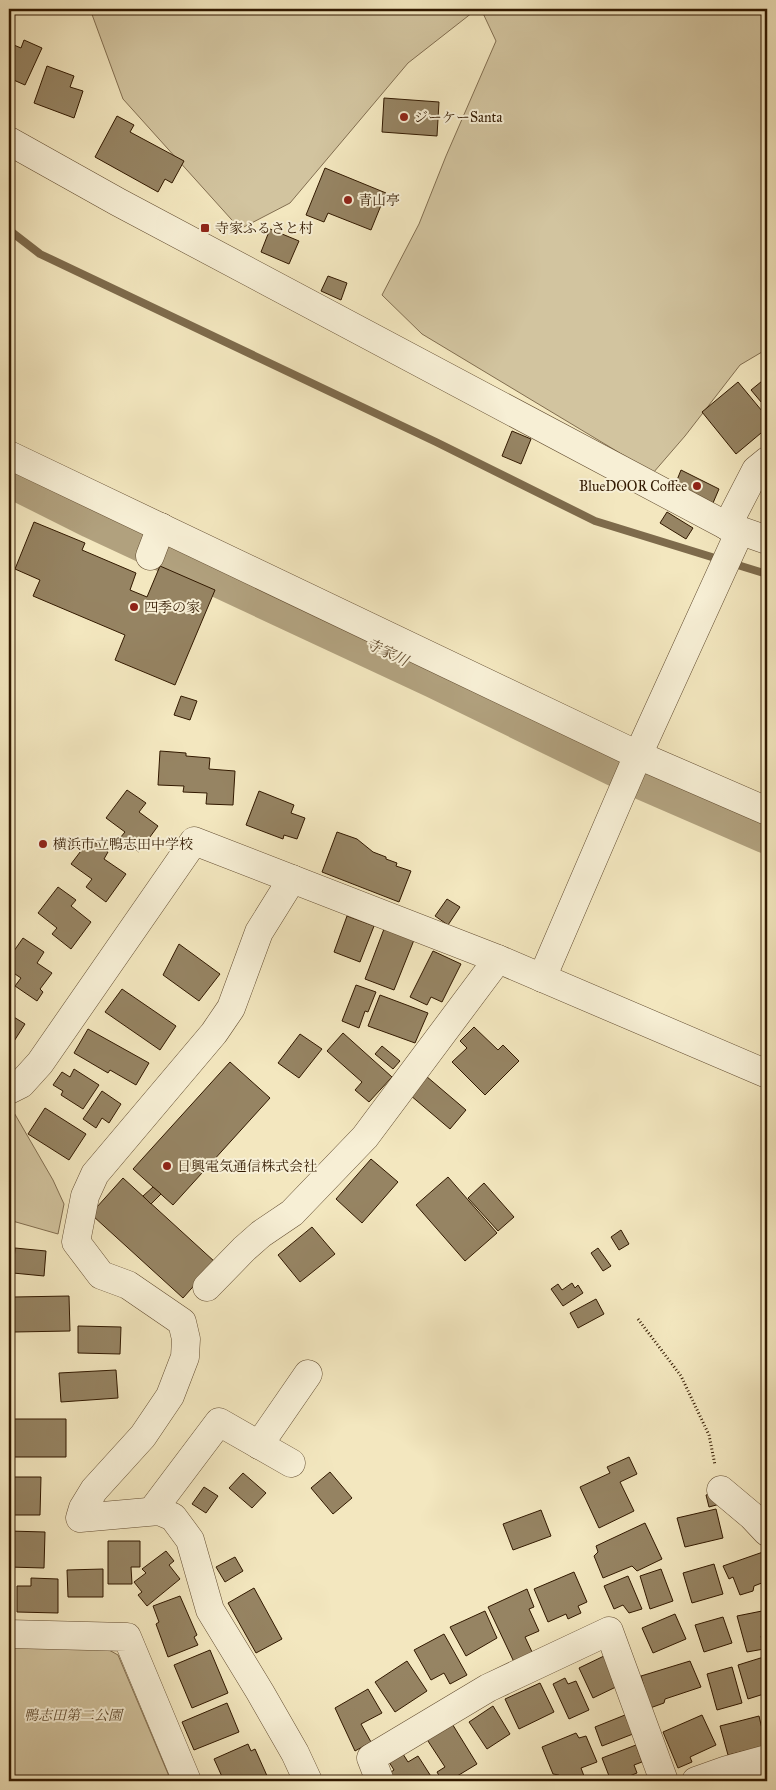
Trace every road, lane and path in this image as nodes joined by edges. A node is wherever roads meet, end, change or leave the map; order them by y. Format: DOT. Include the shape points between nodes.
graph roads {
  1 [pos="9,140"];
  2 [pos="9,454"];
  3 [pos="767,460"];
  4 [pos="734,528"];
  5 [pos="767,540"];
  6 [pos="638,755"];
  7 [pos="767,811"];
  8 [pos="292,879"];
  9 [pos="498,959"];
  10 [pos="542,978"];
  11 [pos="767,1074"];
  12 [pos="9,1090"];
  13 [pos="207,1287"];
  14 [pos="638,1319"];
  15 [pos="308,1374"];
  16 [pos="259,1445"];
  17 [pos="291,1463"];
  18 [pos="721,1490"];
  19 [pos="152,1511"];
  20 [pos="767,1532"];
  21 [pos="9,1634"];
  22 [pos="767,1759"];
  23 [pos="728,1776"];
  24 [pos="187,1781"];
  25 [pos="308,1781"];
  26 [pos="380,1781"];
  27 [pos="664,1781"];
  28 [pos="696,1781"];
  1 -- 4 [label="street" via="126,207"];
  2 -- 6 [label="street" via="155,542"];
  3 -- 4 [label="street" via="756,470"];
  4 -- 5 [label="street"];
  4 -- 6 [label="street"];
  6 -- 7 [label="street"];
  6 -- 10 [label="street"];
  8 -- 9 [label="street"];
  8 -- 12 [label="street" via="194,841 40,1064 21,1084"];
  8 -- 19 [label="street" via="259,932 231,1008 214,1034 96,1174 85,1196 76,1242 101,1275 128,1285 182,1322 186,1339 185,1358 170,1396 143,1436 94,1490 80,1518"];
  9 -- 10 [label="street"];
  9 -- 13 [label="street" via="365,1137 292,1212 261,1234"];
  10 -- 11 [label="street"];
  14 -- 18 [label="path" via="681,1376 709,1434"];
  15 -- 16 [label="street"];
  16 -- 17 [label="street"];
  16 -- 19 [label="street" via="219,1422"];
  18 -- 20 [label="street"];
  19 -- 25 [label="street" via="173,1517 190,1540 210,1610 260,1692"];
  21 -- 24 [label="street" via="127,1637"];
  22 -- 23 [label="street"];
  23 -- 28 [label="street"];
  26 -- 27 [label="street" via="372,1758 488,1688 609,1632"];
}
